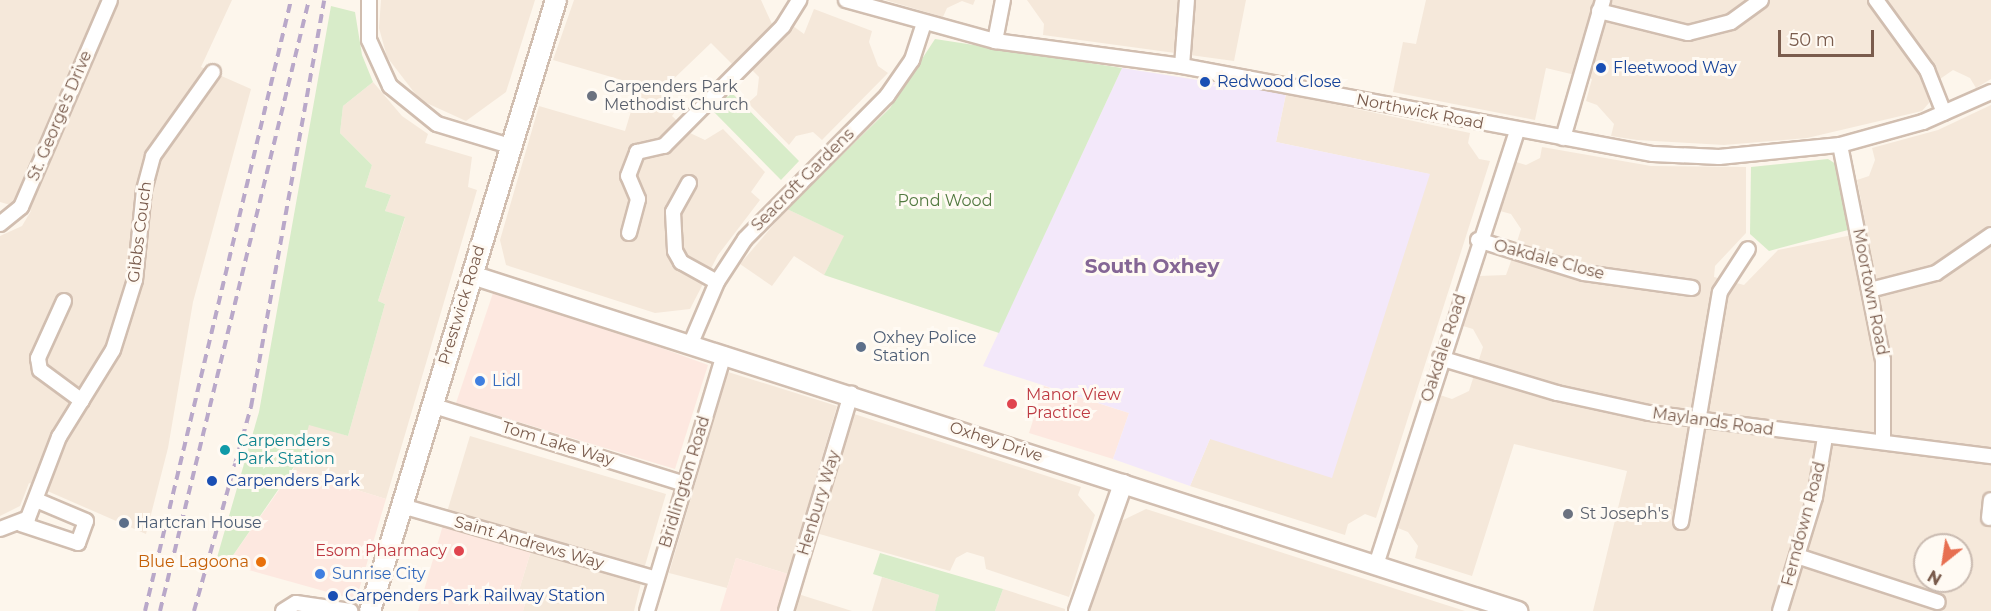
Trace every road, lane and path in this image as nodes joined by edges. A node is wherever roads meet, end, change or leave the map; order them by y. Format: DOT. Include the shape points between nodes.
graph roads {
  1 [pos="110,0"];
  2 [pos="369,0"];
  3 [pos="556,0"];
  4 [pos="799,0"];
  5 [pos="846,0"];
  6 [pos="1003,0"];
  7 [pos="1187,0"];
  8 [pos="1761,0"];
  9 [pos="1876,0"];
  10 [pos="1601,6"];
  11 [pos="924,24"];
  12 [pos="995,41"];
  13 [pos="1182,66"];
  14 [pos="213,72"];
  15 [pos="1991,92"];
  16 [pos="1944,113"];
  17 [pos="1517,132"];
  18 [pos="1563,138"];
  19 [pos="1840,145"];
  20 [pos="510,146"];
  21 [pos="689,183"];
  22 [pos="0,224"];
  23 [pos="629,233"];
  24 [pos="1991,235"];
  25 [pos="1478,240"];
  26 [pos="1748,249"];
  27 [pos="472,275"];
  28 [pos="717,282"];
  29 [pos="1692,288"];
  30 [pos="1870,290"];
  31 [pos="64,301"];
  32 [pos="691,343"];
  33 [pos="724,354"];
  34 [pos="1440,358"];
  35 [pos="851,394"];
  36 [pos="82,401"];
  37 [pos="431,405"];
  38 [pos="1702,421"];
  39 [pos="1825,436"];
  40 [pos="1883,441"];
  41 [pos="1991,456"];
  42 [pos="684,484"];
  43 [pos="1123,484"];
  44 [pos="36,500"];
  45 [pos="1991,501"];
  46 [pos="402,507"];
  47 [pos="1989,518"];
  48 [pos="1681,522"];
  49 [pos="21,524"];
  50 [pos="0,529"];
  51 [pos="1797,556"];
  52 [pos="1376,566"];
  53 [pos="656,579"];
  54 [pos="1938,602"];
  55 [pos="283,611"];
  56 [pos="350,611"];
  57 [pos="370,611"];
  58 [pos="647,611"];
  59 [pos="786,611"];
  60 [pos="1078,611"];
  61 [pos="1518,611"];
  62 [pos="1779,611"];
  1 -- 22 [label="street, St. George's Drive" via="21,207"];
  2 -- 20 [label="street" via="369,40 398,94 437,124"];
  3 -- 20 [label="main road, Prestwick Road"];
  4 -- 23 [label="street" via="783,26 664,146 637,152 628,176 638,199"];
  5 -- 11 [label="street, Northwick Road"];
  6 -- 12 [label="street"];
  7 -- 13 [label="street"];
  8 -- 10 [label="street" via="1724,25 1688,33"];
  9 -- 16 [label="street" via="1927,70"];
  10 -- 18 [label="street"];
  11 -- 12 [label="street, Northwick Road"];
  11 -- 28 [label="street, Seacroft Gardens" via="912,60 887,96 757,225"];
  12 -- 13 [label="street, Northwick Road"];
  13 -- 17 [label="street, Northwick Road"];
  14 -- 36 [label="street, Gibbs Couch" via="153,156 125,324"];
  15 -- 16 [label="street, Northwick Road"];
  16 -- 19 [label="street, Northwick Road"];
  17 -- 18 [label="street, Northwick Road"];
  17 -- 25 [label="street, Oakdale Road"];
  18 -- 19 [label="street, Northwick Road" via="1710,157"];
  19 -- 30 [label="street, Moortown Road"];
  20 -- 27 [label="main road, Prestwick Road"];
  21 -- 28 [label="street" via="673,212 675,251 681,262"];
  24 -- 30 [label="street" via="1936,273"];
  25 -- 29 [label="street, Oakdale Close" via="1584,273"];
  25 -- 34 [label="street, Oakdale Road"];
  26 -- 38 [label="street" via="1720,292"];
  27 -- 32 [label="street, Oxhey Drive"];
  27 -- 37 [label="main road, Prestwick Road"];
  28 -- 32 [label="street, Seacroft Gardens"];
  30 -- 40 [label="street, Moortown Road" via="1885,383"];
  31 -- 36 [label="street" via="38,358 40,370"];
  32 -- 33 [label="street, Oxhey Drive"];
  33 -- 35 [label="street, Oxhey Drive"];
  33 -- 42 [label="street, Bridlington Road"];
  34 -- 38 [label="street, Maylands Road" via="1557,393"];
  34 -- 52 [label="street, Oakdale Road"];
  35 -- 43 [label="street, Oxhey Drive"];
  35 -- 59 [label="street, Henbury Way"];
  36 -- 44 [label="street, Gibbs Couch" via="51,454"];
  37 -- 42 [label="street, Tom Lake Way"];
  37 -- 46 [label="main road, Prestwick Road"];
  38 -- 39 [label="street, Maylands Road"];
  38 -- 48 [label="street"];
  39 -- 40 [label="street, Maylands Road"];
  39 -- 51 [label="street, Ferndown Road"];
  40 -- 41 [label="street, Maylands Road"];
  42 -- 53 [label="street, Bridlington Road"];
  43 -- 52 [label="street, Oxhey Drive"];
  43 -- 60 [label="street"];
  44 -- 49 [label="street, Gibbs Couch"];
  44 -- 49 [label="street" via="86,521 78,543"];
  45 -- 47 [label="street"];
  46 -- 53 [label="street, Saint Andrews Way"];
  46 -- 57 [label="main road, Prestwick Road"];
  49 -- 50 [label="street"];
  51 -- 54 [label="street"];
  51 -- 62 [label="street, Ferndown Road"];
  52 -- 61 [label="street, Oxhey Drive"];
  53 -- 58 [label="street, Bridlington Road"];
  55 -- 56 [label="street" via="296,603"];
}
